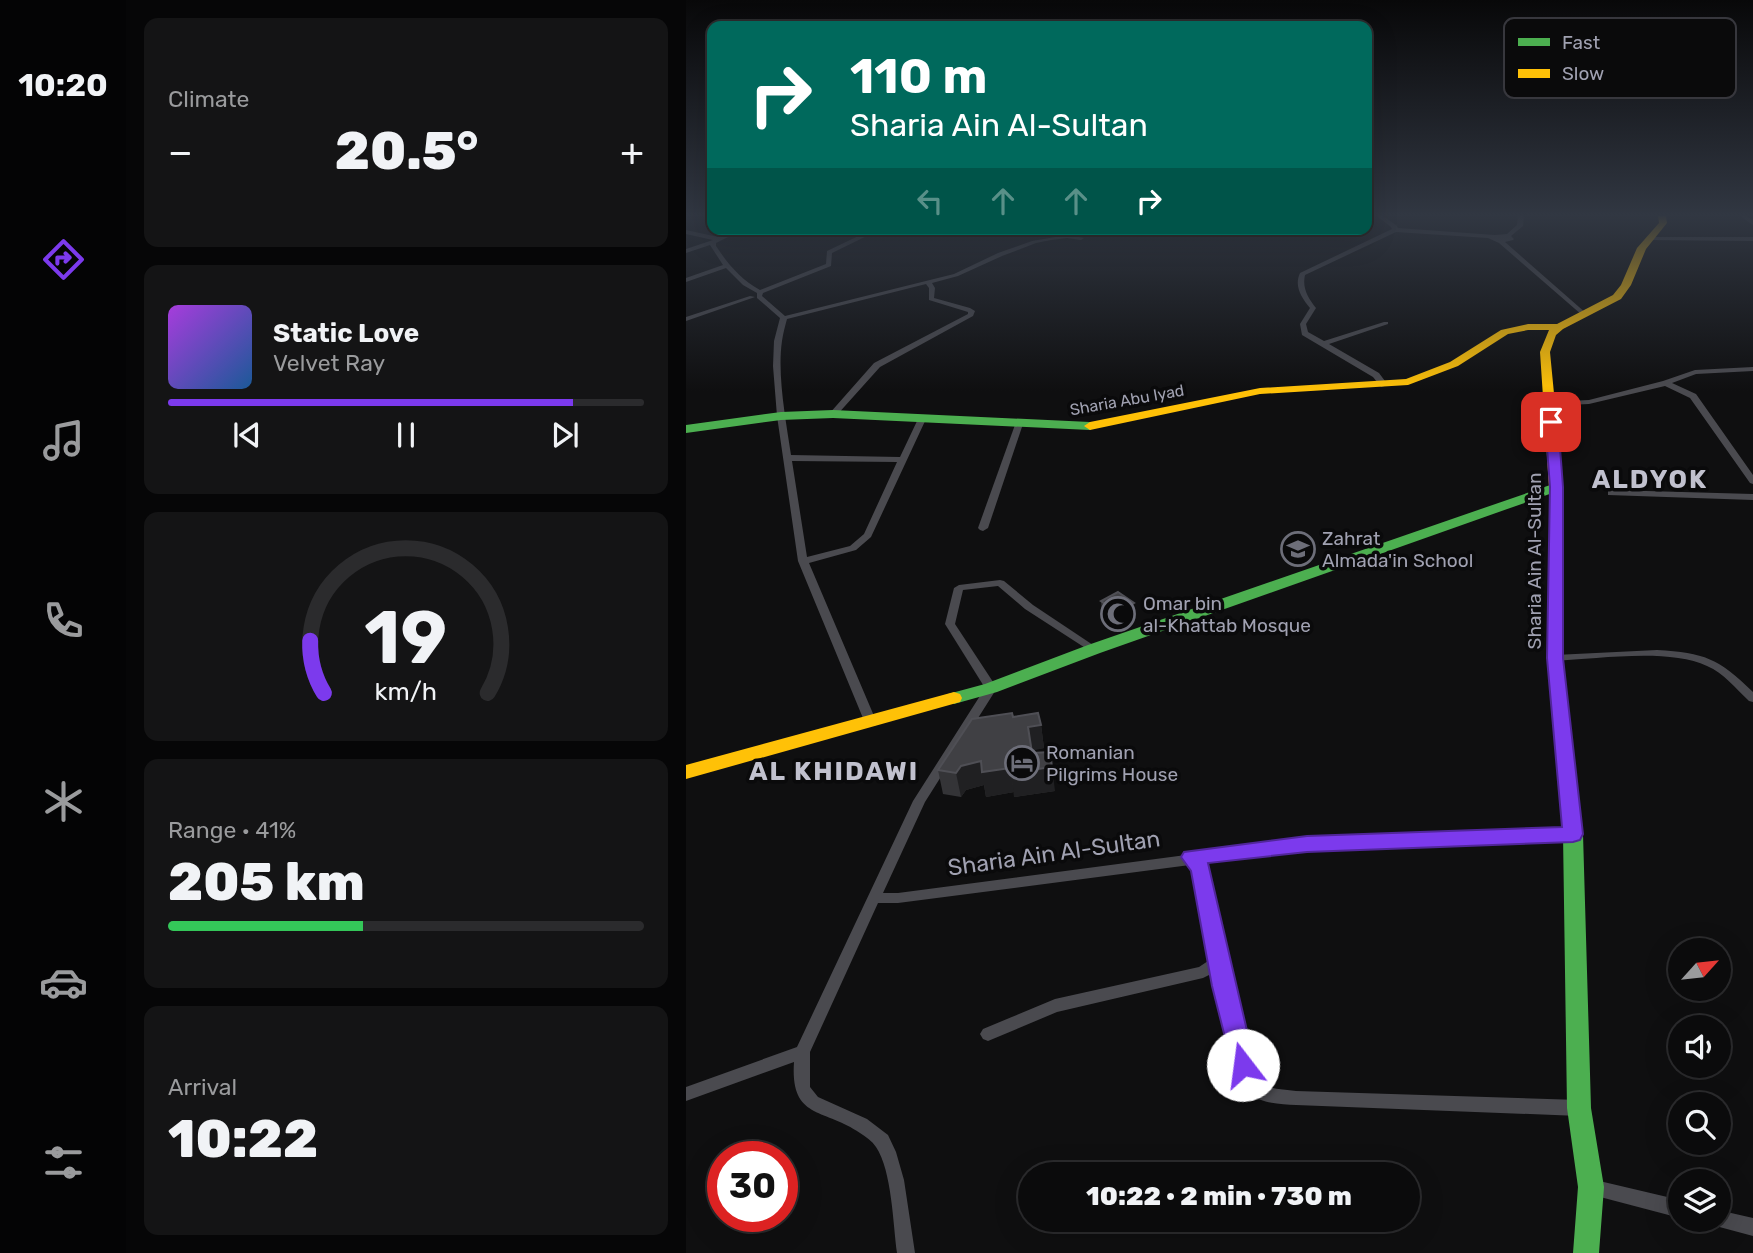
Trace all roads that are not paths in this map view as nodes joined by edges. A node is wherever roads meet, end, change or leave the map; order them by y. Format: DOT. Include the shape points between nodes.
graph roads {
  1 [pos="734,274"];
  2 [pos="807,274"];
  3 [pos="957,274"];
  4 [pos="1303,274"];
  5 [pos="1538,274"];
  6 [pos="1631,274"];
  7 [pos="928,282"];
  8 [pos="758,296"];
  9 [pos="1584,314"];
  10 [pos="783,317"];
  11 [pos="686,318"];
  12 [pos="1386,323"];
  13 [pos="1559,327"];
  14 [pos="1323,344"];
  15 [pos="1753,369"];
  16 [pos="1666,383"];
  17 [pos="1384,385"];
  18 [pos="1550,400"];
  19 [pos="834,414"];
  20 [pos="781,416"];
  21 [pos="922,419"];
  22 [pos="1019,424"];
  23 [pos="686,429"];
  24 [pos="789,458"];
  25 [pos="903,460"];
  26 [pos="1753,481"];
  27 [pos="1556,487"];
  28 [pos="1611,493"];
  29 [pos="1753,497"];
  30 [pos="983,528"];
  31 [pos="803,561"];
  32 [pos="1094,649"];
  33 [pos="1555,658"];
  34 [pos="991,688"];
  35 [pos="1753,698"];
  36 [pos="871,723"];
  37 [pos="686,772"];
  38 [pos="1573,834"];
  39 [pos="1191,857"];
  40 [pos="876,898"];
  41 [pos="1217,956"];
  42 [pos="1203,972"];
  43 [pos="1223,986"];
  44 [pos="988,1034"];
  45 [pos="802,1052"];
  46 [pos="686,1094"];
  47 [pos="1579,1108"];
  48 [pos="1591,1186"];
  49 [pos="1668,1206"];
  50 [pos="1731,1222"];
  51 [pos="1753,1227"];
  52 [pos="906,1253"];
  53 [pos="1586,1253"];
  1 -- 8 [label="street" via="744,292"];
  2 -- 8 [label="street"];
  3 -- 7 [label="street"];
  4 -- 14 [label="street" via="1305,299 1313,308 1303,330"];
  5 -- 9 [label="street"];
  6 -- 9 [label="street" via="1617,297"];
  7 -- 10 [label="street"];
  7 -- 19 [label="street" via="931,299 968,309 971,315 877,365"];
  8 -- 10 [label="street"];
  8 -- 11 [label="street"];
  9 -- 13 [label="street"];
  10 -- 20 [label="street" via="777,366"];
  12 -- 14 [label="street"];
  13 -- 17 [label="street, Sharia Abu Iyad" via="1506,332 1446,368"];
  13 -- 18 [label="street, Sharia Ain Al-Sultan" via="1551,334 1545,352"];
  14 -- 17 [label="street" via="1376,375"];
  15 -- 16 [label="street" via="1695,372"];
  16 -- 18 [label="street" via="1589,402"];
  16 -- 26 [label="street" via="1693,396"];
  17 -- 22 [label="street, Sharia Abu Iyad" via="1260,391 1084,427"];
  18 -- 27 [label="street, Sharia Ain Al-Sultan"];
  19 -- 20 [label="street, Sharia Abu Iyad"];
  19 -- 21 [label="street, Sharia Abu Iyad"];
  20 -- 23 [label="street, Sharia Abu Iyad"];
  20 -- 24 [label="street"];
  21 -- 22 [label="street, Sharia Abu Iyad"];
  21 -- 25 [label="street"];
  22 -- 30 [label="street"];
  24 -- 25 [label="street"];
  24 -- 31 [label="street"];
  25 -- 31 [label="street" via="860,544"];
  27 -- 32 [label="street"];
  27 -- 33 [label="street, Sharia Ain Al-Sultan"];
  28 -- 29 [label="street"];
  31 -- 36 [label="street"];
  32 -- 34 [label="street"];
  32 -- 34 [label="street" via="1000,583 958,588 950,624"];
  33 -- 35 [label="street" via="1689,656 1721,669"];
  33 -- 38 [label="street, Sharia Ain Al-Sultan"];
  34 -- 36 [label="street"];
  34 -- 40 [label="street" via="919,802"];
  36 -- 37 [label="street"];
  38 -- 39 [label="street, Sharia Ain Al-Sultan" via="1307,844"];
  38 -- 47 [label="street, Sharia Ain Al-Sultan"];
  39 -- 40 [label="street, Sharia Ain Al-Sultan"];
  39 -- 41 [label="street" via="1201,869"];
  40 -- 45 [label="street"];
  41 -- 42 [label="street"];
  41 -- 43 [label="street"];
  42 -- 43 [label="street" via="1217,977"];
  42 -- 44 [label="street" via="1055,1006"];
  43 -- 47 [label="street" via="1247,1077 1261,1092 1296,1098"];
  45 -- 46 [label="street"];
  45 -- 52 [label="street" via="801,1087 806,1098 815,1106 843,1114 881,1139 892,1167"];
  47 -- 48 [label="street, Sharia Ain Al-Sultan"];
  48 -- 49 [label="street"];
  48 -- 53 [label="street, Sharia Ain Al-Sultan"];
  50 -- 51 [label="street"];
}
